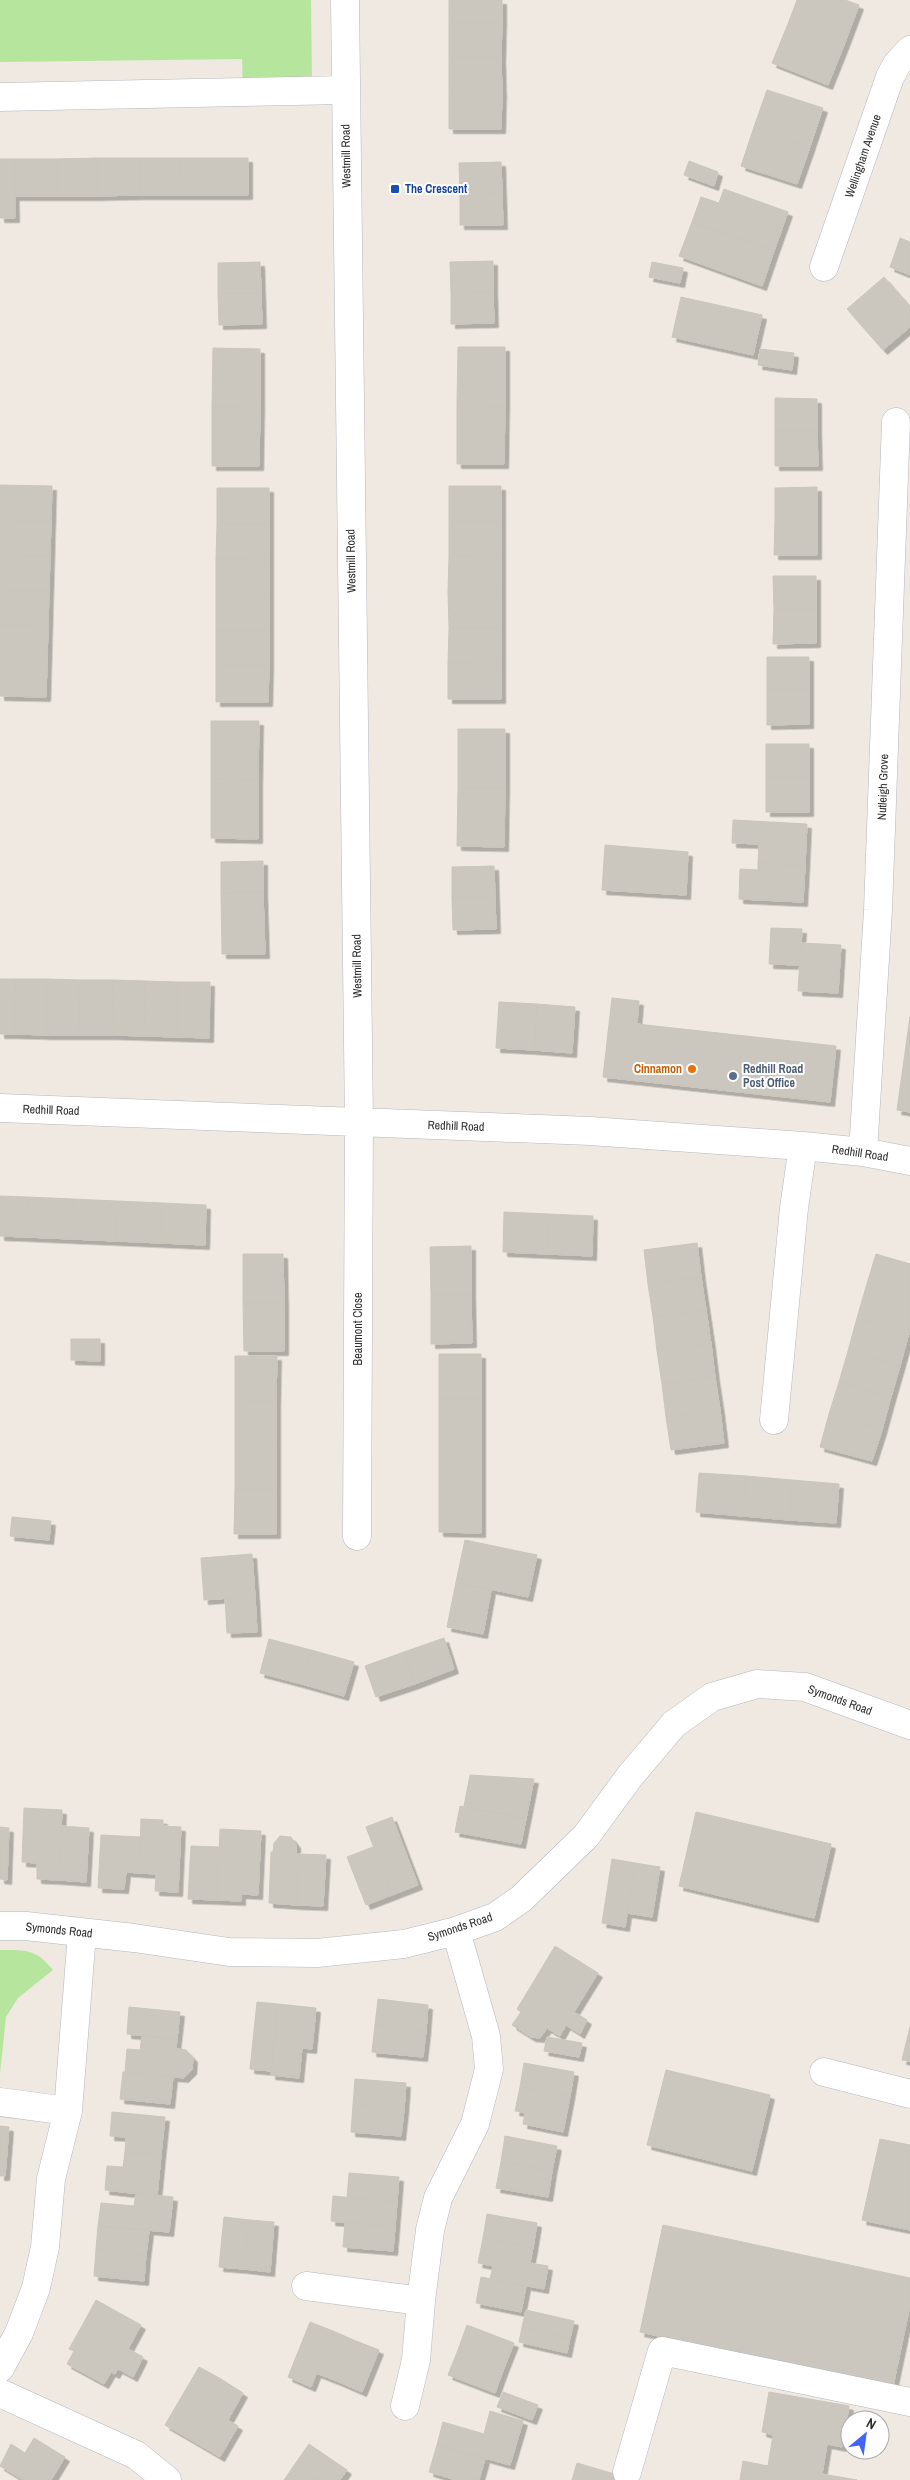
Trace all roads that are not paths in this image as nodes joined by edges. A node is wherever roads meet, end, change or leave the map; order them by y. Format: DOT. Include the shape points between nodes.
graph roads {
  1 [pos="345,0"];
  2 [pos="910,50"];
  3 [pos="345,90"];
  4 [pos="0,97"];
  5 [pos="824,267"];
  6 [pos="896,422"];
  7 [pos="0,1108"];
  8 [pos="359,1122"];
  9 [pos="803,1146"];
  10 [pos="863,1152"];
  11 [pos="910,1161"];
  12 [pos="774,1420"];
  13 [pos="356,1536"];
  14 [pos="910,1726"];
  15 [pos="0,1926"];
  16 [pos="456,1931"];
  17 [pos="82,1933"];
  18 [pos="824,2072"];
  19 [pos="910,2094"];
  20 [pos="0,2102"];
  21 [pos="68,2111"];
  22 [pos="306,2286"];
  23 [pos="421,2301"];
  24 [pos="0,2368"];
  25 [pos="0,2393"];
  26 [pos="910,2402"];
  27 [pos="405,2406"];
  28 [pos="627,2472"];
  29 [pos="167,2480"];
  1 -- 3 [label="street, Westmill Road"];
  2 -- 5 [label="street, Wellingham Avenue" via="890,77"];
  3 -- 4 [label="street"];
  3 -- 8 [label="street, Westmill Road"];
  6 -- 10 [label="street, Nutleigh Grove" via="878,910"];
  7 -- 8 [label="street, Redhill Road"];
  8 -- 9 [label="street, Redhill Road" via="590,1131"];
  8 -- 13 [label="street, Beaumont Close"];
  9 -- 10 [label="street, Redhill Road"];
  9 -- 12 [label="street"];
  10 -- 11 [label="street, Redhill Road"];
  14 -- 16 [label="street, Symonds Road" via="805,1687 757,1684 712,1697 674,1724 586,1836 521,1899 495,1917"];
  15 -- 17 [label="street, Symonds Road"];
  16 -- 17 [label="street, Symonds Road" via="404,1944 316,1953 229,1952"];
  16 -- 23 [label="street" via="486,2036 489,2069 475,2124 438,2198 430,2230"];
  17 -- 21 [label="street"];
  18 -- 19 [label="street"];
  20 -- 21 [label="street"];
  21 -- 24 [label="street" via="51,2179 36,2288 20,2333"];
  22 -- 23 [label="street"];
  23 -- 27 [label="street" via="416,2360"];
  25 -- 29 [label="street" via="136,2456"];
  26 -- 28 [label="street" via="662,2351"];
}
